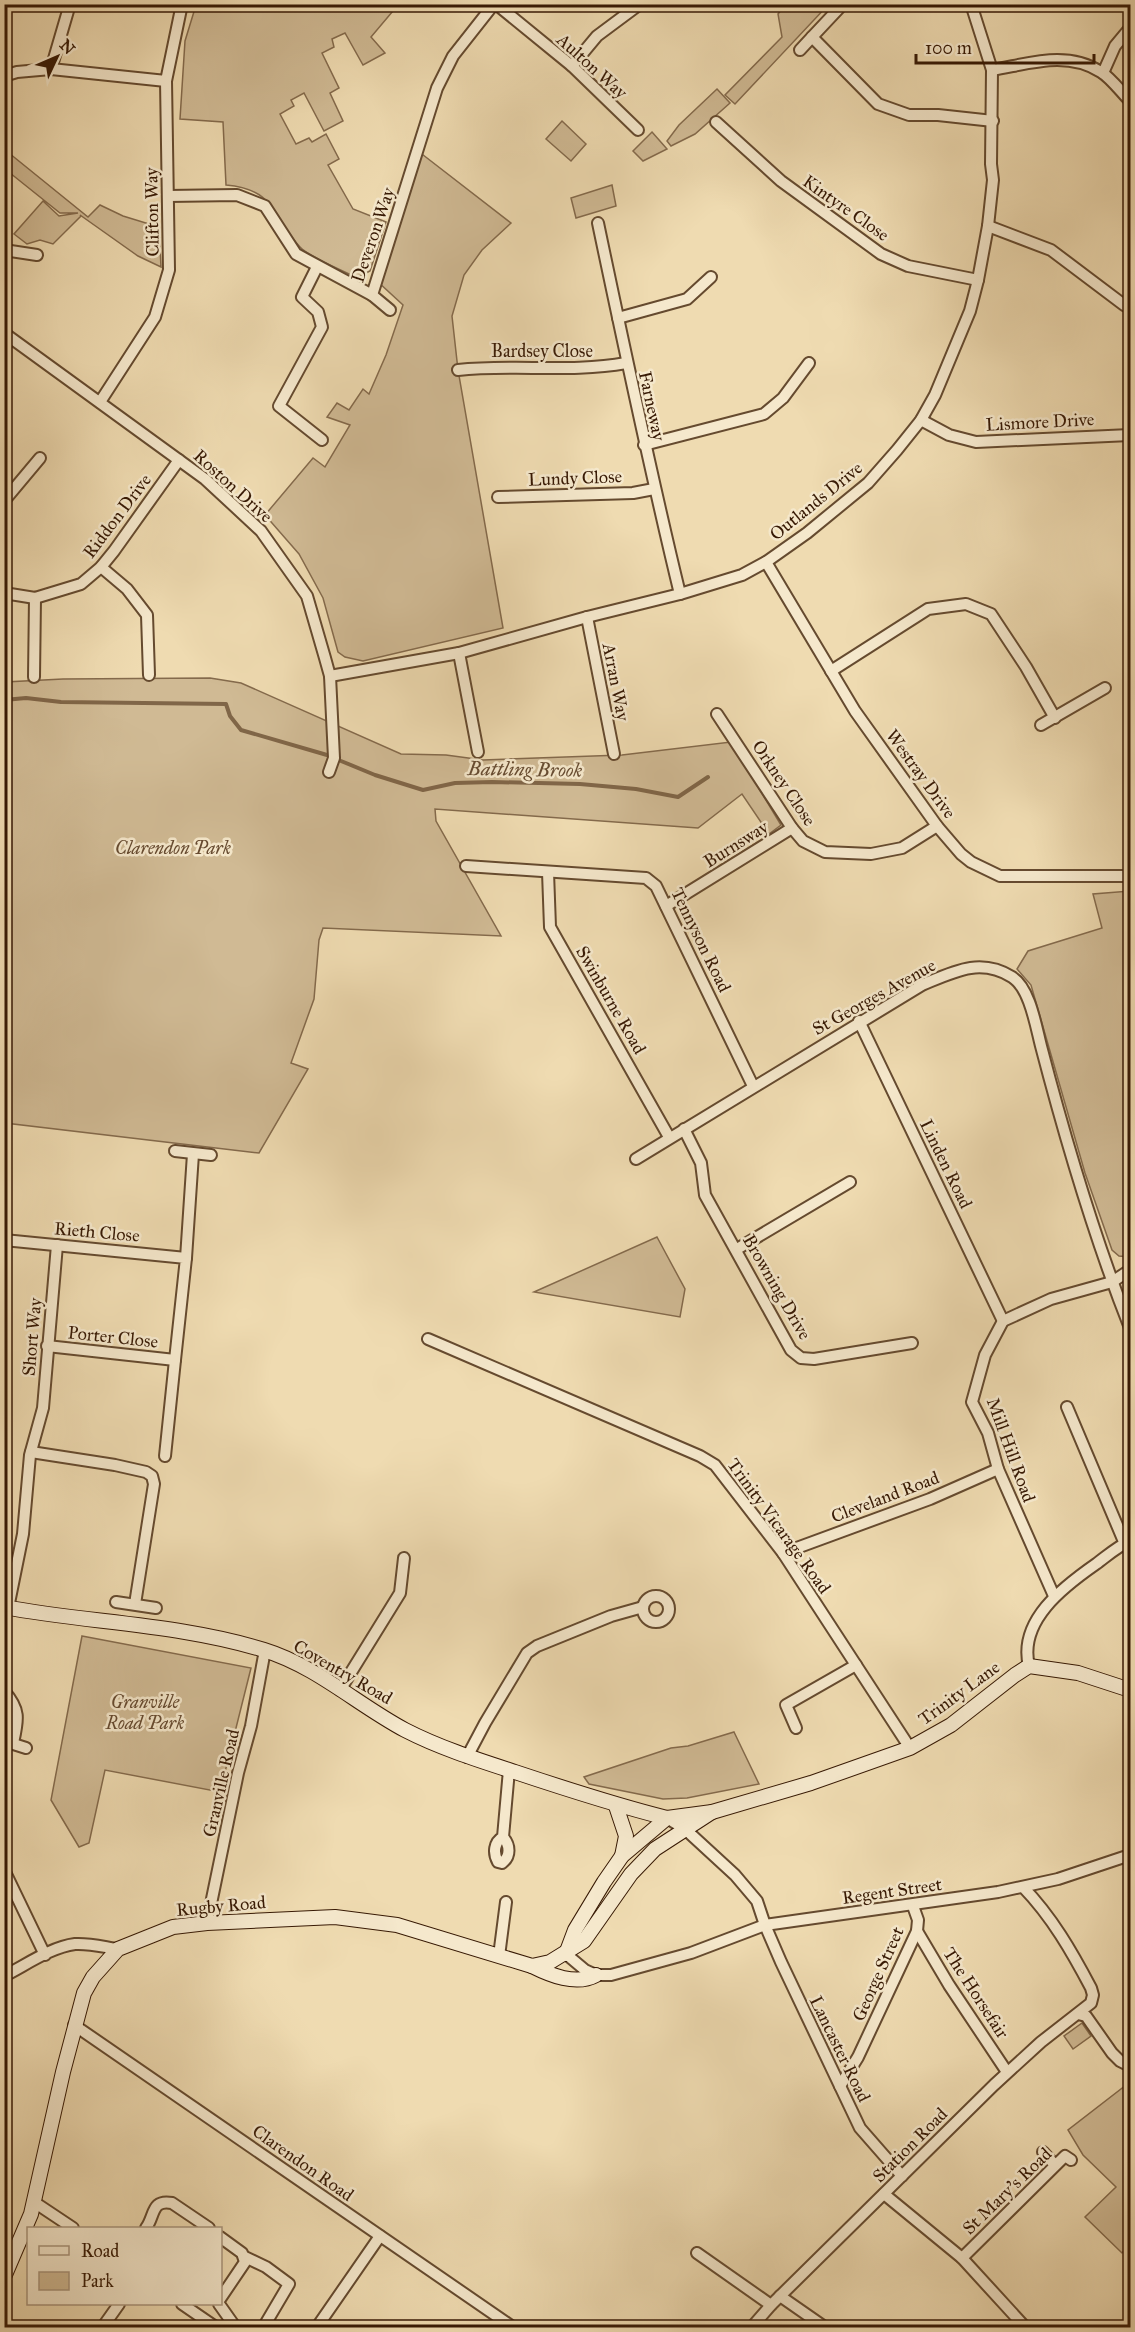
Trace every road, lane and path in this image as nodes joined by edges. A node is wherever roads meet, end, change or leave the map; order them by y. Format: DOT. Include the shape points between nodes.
graph roads {
  1 [pos="70,4"];
  2 [pos="182,4"];
  3 [pos="495,4"];
  4 [pos="640,4"];
  5 [pos="843,4"];
  6 [pos="971,4"];
  7 [pos="1131,28"];
  8 [pos="812,37"];
  9 [pos="800,50"];
  10 [pos="572,66"];
  11 [pos="51,69"];
  12 [pos="992,70"];
  13 [pos="1103,73"];
  14 [pos="4,76"];
  15 [pos="166,81"];
  16 [pos="1131,101"];
  17 [pos="993,121"];
  18 [pos="716,123"];
  19 [pos="638,130"];
  20 [pos="168,196"];
  21 [pos="598,223"];
  22 [pos="988,225"];
  23 [pos="4,250"];
  24 [pos="37,255"];
  25 [pos="317,267"];
  26 [pos="711,277"];
  27 [pos="978,280"];
  28 [pos="372,295"];
  29 [pos="1131,308"];
  30 [pos="390,310"];
  31 [pos="618,318"];
  32 [pos="4,333"];
  33 [pos="626,363"];
  34 [pos="809,363"];
  35 [pos="458,370"];
  36 [pos="100,402"];
  37 [pos="921,420"];
  38 [pos="1131,435"];
  39 [pos="322,440"];
  40 [pos="644,445"];
  41 [pos="40,458"];
  42 [pos="179,460"];
  43 [pos="654,489"];
  44 [pos="498,497"];
  45 [pos="4,501"];
  46 [pos="766,562"];
  47 [pos="101,567"];
  48 [pos="4,594"];
  49 [pos="680,594"];
  50 [pos="35,598"];
  51 [pos="587,617"];
  52 [pos="459,653"];
  53 [pos="831,671"];
  54 [pos="149,675"];
  55 [pos="330,676"];
  56 [pos="34,677"];
  57 [pos="1105,688"];
  58 [pos="717,714"];
  59 [pos="1055,718"];
  60 [pos="1041,725"];
  61 [pos="478,752"];
  62 [pos="614,754"];
  63 [pos="329,772"];
  64 [pos="937,826"];
  65 [pos="792,828"];
  66 [pos="466,866"];
  67 [pos="548,872"];
  68 [pos="1131,876"];
  69 [pos="666,906"];
  70 [pos="859,1022"];
  71 [pos="753,1086"];
  72 [pos="684,1129"];
  73 [pos="669,1137"];
  74 [pos="175,1151"];
  75 [pos="193,1154"];
  76 [pos="211,1155"];
  77 [pos="636,1159"];
  78 [pos="850,1182"];
  79 [pos="4,1240"];
  80 [pos="57,1245"];
  81 [pos="737,1249"];
  82 [pos="186,1258"];
  83 [pos="1131,1270"];
  84 [pos="1112,1282"];
  85 [pos="1003,1321"];
  86 [pos="1131,1328"];
  87 [pos="428,1339"];
  88 [pos="912,1343"];
  89 [pos="47,1346"];
  90 [pos="175,1360"];
  91 [pos="1067,1407"];
  92 [pos="31,1452"];
  93 [pos="165,1456"];
  94 [pos="998,1469"];
  95 [pos="1128,1542"];
  96 [pos="783,1553"];
  97 [pos="402,1558"];
  98 [pos="1053,1596"];
  99 [pos="116,1602"];
  100 [pos="135,1604"];
  101 [pos="6,1607"];
  102 [pos="643,1607"];
  103 [pos="156,1608"];
  104 [pos="265,1650"];
  105 [pos="856,1665"];
  106 [pos="1029,1666"];
  107 [pos="4,1690"];
  108 [pos="340,1690"];
  109 [pos="1131,1690"];
  110 [pos="796,1728"];
  111 [pos="9,1742"];
  112 [pos="26,1748"];
  113 [pos="910,1748"];
  114 [pos="467,1757"];
  115 [pos="509,1770"];
  116 [pos="616,1806"];
  117 [pos="712,1812"];
  118 [pos="667,1818"];
  119 [pos="685,1829"];
  120 [pos="503,1837"];
  121 [pos="1131,1855"];
  122 [pos="622,1856"];
  123 [pos="4,1870"];
  124 [pos="1023,1887"];
  125 [pos="506,1902"];
  126 [pos="913,1906"];
  127 [pos="207,1923"];
  128 [pos="765,1925"];
  129 [pos="917,1931"];
  130 [pos="118,1949"];
  131 [pos="566,1954"];
  132 [pos="45,1955"];
  133 [pos="499,1956"];
  134 [pos="531,1966"];
  135 [pos="596,1975"];
  136 [pos="4,1976"];
  137 [pos="1078,2014"];
  138 [pos="74,2025"];
  139 [pos="1131,2066"];
  140 [pos="1007,2072"];
  141 [pos="840,2086"];
  142 [pos="1043,2152"];
  143 [pos="1071,2160"];
  144 [pos="1055,2165"];
  145 [pos="902,2176"];
  146 [pos="884,2194"];
  147 [pos="34,2202"];
  148 [pos="70,2227"];
  149 [pos="147,2227"];
  150 [pos="206,2227"];
  151 [pos="380,2236"];
  152 [pos="222,2239"];
  153 [pos="697,2253"];
  154 [pos="245,2258"];
  155 [pos="962,2258"];
  156 [pos="4,2277"];
  157 [pos="222,2296"];
  158 [pos="780,2296"];
  159 [pos="118,2305"];
  160 [pos="183,2305"];
  161 [pos="771,2305"];
  162 [pos="216,2306"];
  163 [pos="317,2327"];
  164 [pos="102,2328"];
  165 [pos="217,2328"];
  166 [pos="236,2328"];
  167 [pos="263,2328"];
  168 [pos="514,2328"];
  169 [pos="752,2328"];
  170 [pos="826,2328"];
  171 [pos="1026,2328"];
  1 -- 11 [label="street"];
  2 -- 15 [label="street, Clifton Way"];
  3 -- 10 [label="street, Aulton Way"];
  3 -- 28 [label="street, Deveron Way" via="453,56 436,88"];
  4 -- 10 [label="street" via="597,36"];
  5 -- 8 [label="street"];
  6 -- 12 [label="street, Outlands Drive"];
  7 -- 13 [label="street" via="1114,45"];
  8 -- 9 [label="street"];
  8 -- 17 [label="street" via="878,104 909,116"];
  10 -- 19 [label="street, Aulton Way"];
  11 -- 14 [label="street"];
  11 -- 15 [label="street"];
  12 -- 13 [label="street" via="1055,58 1082,62"];
  12 -- 17 [label="street, Outlands Drive"];
  13 -- 16 [label="street"];
  15 -- 20 [label="street, Clifton Way"];
  17 -- 22 [label="street, Outlands Drive"];
  18 -- 27 [label="street, Kintyre Close" via="781,181 881,254 908,266"];
  20 -- 25 [label="street, Deveron Way" via="237,195 265,206 296,254"];
  20 -- 36 [label="street, Clifton Way" via="170,264 164,290 155,317"];
  21 -- 31 [label="street, Farneway"];
  22 -- 27 [label="street, Outlands Drive"];
  22 -- 29 [label="street" via="1051,250"];
  23 -- 24 [label="street"];
  25 -- 28 [label="street, Deveron Way"];
  25 -- 39 [label="street" via="302,297 318,312 322,327 279,406"];
  26 -- 31 [label="street" via="687,299"];
  27 -- 37 [label="street, Outlands Drive" via="970,311"];
  28 -- 30 [label="street"];
  31 -- 33 [label="street, Farneway"];
  32 -- 36 [label="street, Roston Drive"];
  33 -- 35 [label="street, Bardsey Close" via="601,368"];
  33 -- 40 [label="street, Farneway"];
  34 -- 40 [label="street" via="783,398 764,414"];
  36 -- 42 [label="street, Roston Drive"];
  37 -- 38 [label="street, Lismore Drive" via="949,435 976,442"];
  37 -- 46 [label="street, Outlands Drive" via="868,483"];
  40 -- 43 [label="street, Farneway"];
  41 -- 45 [label="street"];
  42 -- 47 [label="street, Riddon Drive"];
  42 -- 55 [label="street, Roston Drive" via="256,526 294,577 307,596"];
  43 -- 44 [label="street, Lundy Close"];
  43 -- 49 [label="street, Farneway"];
  46 -- 49 [label="street, Outlands Drive" via="741,575"];
  46 -- 53 [label="street, Westray Drive"];
  47 -- 50 [label="street, Riddon Drive" via="81,584"];
  47 -- 54 [label="street" via="127,589 147,615"];
  48 -- 50 [label="street, Riddon Drive"];
  49 -- 51 [label="street, Outlands Drive"];
  50 -- 56 [label="street"];
  51 -- 52 [label="street, Outlands Drive"];
  51 -- 62 [label="street, Arran Way"];
  52 -- 55 [label="street, Outlands Drive"];
  52 -- 61 [label="street"];
  53 -- 59 [label="street" via="928,609 966,604 991,614"];
  53 -- 64 [label="street, Westray Drive"];
  55 -- 63 [label="street, Roston Drive" via="334,758"];
  57 -- 59 [label="street"];
  58 -- 65 [label="street, Orkney Close"];
  59 -- 60 [label="street"];
  64 -- 65 [label="street, Orkney Close" via="902,848 871,854 825,852 803,841"];
  64 -- 68 [label="street, Westray Drive" via="971,862 1000,876"];
  65 -- 69 [label="street, Burnsway"];
  66 -- 67 [label="street, Tennyson Road"];
  67 -- 69 [label="street, Tennyson Road" via="646,878 656,886"];
  67 -- 73 [label="street, Swinburne Road" via="550,927"];
  69 -- 71 [label="street, Tennyson Road"];
  70 -- 71 [label="street, St Georges Avenue"];
  70 -- 84 [label="street, St Georges Avenue" via="922,985 955,971 985,965 1014,977 1028,998 1065,1137"];
  70 -- 85 [label="street, Linden Road"];
  71 -- 72 [label="street, St Georges Avenue"];
  72 -- 73 [label="street, St Georges Avenue"];
  72 -- 81 [label="street, Browning Drive" via="701,1163 705,1195"];
  73 -- 77 [label="street, St Georges Avenue"];
  74 -- 75 [label="street"];
  75 -- 76 [label="street"];
  75 -- 82 [label="street"];
  78 -- 81 [label="street"];
  79 -- 80 [label="street, Rieth Close"];
  80 -- 82 [label="street, Rieth Close"];
  80 -- 89 [label="street, Short Way"];
  81 -- 88 [label="street, Browning Drive" via="790,1350 801,1358"];
  82 -- 90 [label="street, Porter Close"];
  83 -- 84 [label="street"];
  84 -- 85 [label="street" via="1052,1299"];
  84 -- 86 [label="street, St Georges Avenue"];
  85 -- 94 [label="street, Mill Hill Road" via="985,1355 972,1402 988,1433"];
  87 -- 96 [label="street, Trinity Vicarage Road" via="715,1465"];
  89 -- 90 [label="street, Porter Close"];
  89 -- 92 [label="street, Short Way" via="43,1408"];
  90 -- 93 [label="street, Porter Close"];
  91 -- 95 [label="street"];
  92 -- 100 [label="street" via="115,1464 152,1476 154,1484"];
  92 -- 101 [label="street, Short Way" via="24,1534"];
  94 -- 96 [label="street, Cleveland Road" via="930,1499"];
  94 -- 98 [label="street, Mill Hill Road"];
  95 -- 98 [label="street, Trinity Lane"];
  96 -- 105 [label="street, Trinity Vicarage Road"];
  97 -- 108 [label="street" via="400,1593"];
  98 -- 106 [label="street, Trinity Lane" via="1029,1639"];
  99 -- 100 [label="street"];
  100 -- 103 [label="street"];
  101 -- 104 [label="main road, Coventry Road" via="180,1632"];
  102 -- 114 [label="street" via="611,1616 527,1653"];
  104 -- 108 [label="main road, Coventry Road" via="306,1668"];
  104 -- 127 [label="street, Granville Road"];
  105 -- 110 [label="street" via="786,1706"];
  105 -- 113 [label="street, Trinity Vicarage Road"];
  106 -- 109 [label="main road" via="1078,1672"];
  106 -- 113 [label="main road, Trinity Lane" via="951,1725"];
  107 -- 111 [label="street" via="14,1701 18,1719"];
  108 -- 114 [label="main road, Coventry Road" via="406,1730"];
  111 -- 112 [label="street"];
  113 -- 117 [label="main road, Trinity Lane"];
  114 -- 115 [label="main road, Coventry Road"];
  115 -- 116 [label="main road, Coventry Road"];
  115 -- 120 [label="street"];
  116 -- 118 [label="main road, Coventry Road"];
  116 -- 122 [label="main road" via="626,1836"];
  117 -- 118 [label="main road, Trinity Lane"];
  117 -- 119 [label="main road, Trinity Lane"];
  118 -- 119 [label="street, Coventry Road"];
  118 -- 122 [label="main road"];
  119 -- 128 [label="street, Coventry Road" via="743,1884 757,1901"];
  119 -- 131 [label="main road, Trinity Lane" via="655,1849 631,1874 584,1941"];
  121 -- 124 [label="street, Regent Street" via="1081,1873"];
  122 -- 131 [label="main road" via="577,1926"];
  123 -- 132 [label="street"];
  124 -- 126 [label="street, Regent Street"];
  124 -- 137 [label="street, Station Road" via="1054,1922 1092,1992 1090,2003"];
  125 -- 133 [label="street"];
  126 -- 128 [label="street, Regent Street"];
  126 -- 129 [label="street, George Street"];
  127 -- 130 [label="main road, Rugby Road" via="173,1927"];
  127 -- 133 [label="main road, Rugby Road" via="335,1917 397,1925"];
  128 -- 135 [label="street, Rugby Road" via="691,1953 611,1975"];
  128 -- 141 [label="street, Lancaster Road"];
  129 -- 140 [label="street, The Horsefair"];
  129 -- 141 [label="street, George Street" via="858,2057"];
  130 -- 132 [label="street" via="75,1944"];
  130 -- 138 [label="main road, Rugby Road" via="93,1977"];
  131 -- 134 [label="main road"];
  131 -- 135 [label="street"];
  132 -- 136 [label="street"];
  133 -- 134 [label="main road, Rugby Road"];
  134 -- 135 [label="main road, Rugby Road" via="580,1980"];
  137 -- 139 [label="street" via="1086,2016 1120,2061"];
  137 -- 140 [label="street, Station Road"];
  138 -- 147 [label="main road, Rugby Road"];
  138 -- 151 [label="street, Clarendon Road"];
  140 -- 145 [label="street, Station Road"];
  141 -- 145 [label="street, Lancaster Road" via="860,2128"];
  142 -- 144 [label="street"];
  143 -- 144 [label="street, St Mary's Road" via="1065,2156"];
  144 -- 155 [label="street, St Mary's Road"];
  145 -- 146 [label="street, Station Road"];
  146 -- 155 [label="street, St Mary's Road"];
  146 -- 158 [label="street, Station Road"];
  147 -- 148 [label="street"];
  147 -- 156 [label="main road, Rugby Road"];
  149 -- 150 [label="street" via="153,2209 165,2202"];
  151 -- 163 [label="street"];
  151 -- 168 [label="street, Clarendon Road"];
  152 -- 154 [label="street"];
  153 -- 161 [label="street"];
  154 -- 157 [label="street"];
  154 -- 167 [label="street" via="289,2284"];
  155 -- 171 [label="street"];
  158 -- 161 [label="street, Station Road"];
  158 -- 170 [label="street"];
  159 -- 164 [label="street"];
  160 -- 165 [label="street"];
  161 -- 169 [label="street, Station Road"];
  162 -- 166 [label="street"];
}
